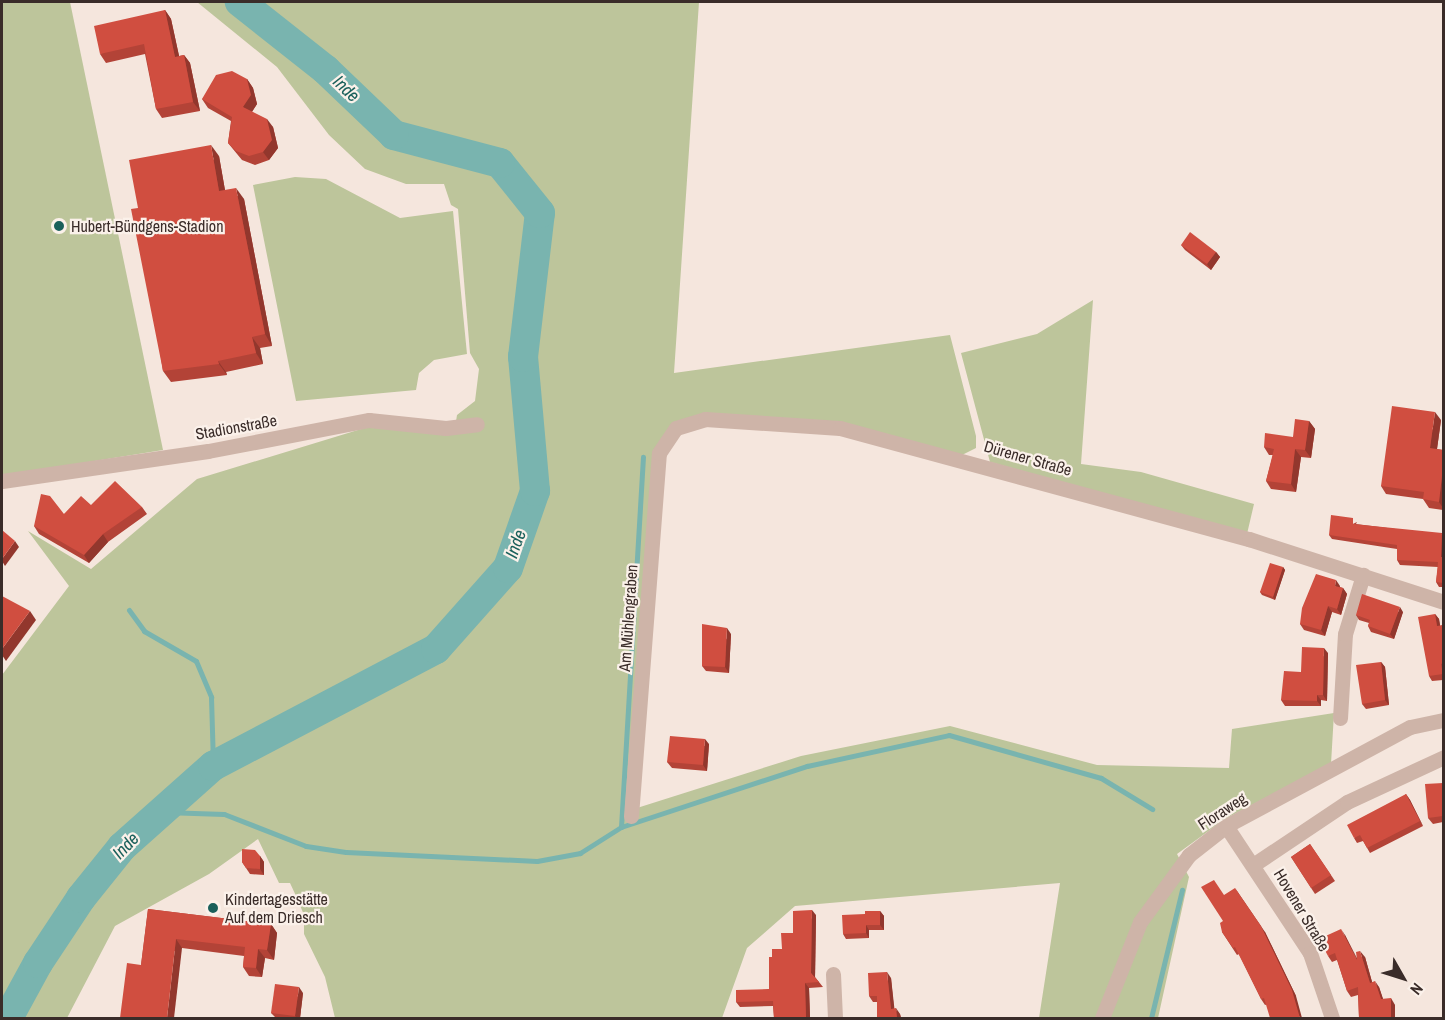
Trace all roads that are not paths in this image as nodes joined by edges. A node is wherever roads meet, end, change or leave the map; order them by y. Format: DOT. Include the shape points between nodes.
graph roads {
  1 [pos="477,424"];
  2 [pos="676,428"];
  3 [pos="2,481"];
  4 [pos="1363,575"];
  5 [pos="1443,602"];
  6 [pos="1341,718"];
  7 [pos="1443,720"];
  8 [pos="1443,757"];
  9 [pos="631,816"];
  10 [pos="1226,826"];
  11 [pos="1252,864"];
  12 [pos="833,974"];
  13 [pos="835,1018"];
  14 [pos="1102,1018"];
  15 [pos="1332,1018"];
  1 -- 3 [label="street, Stadionstraße" via="446,428 369,420 208,451"];
  2 -- 4 [label="street, Dürener Straße" via="705,419 840,428 1214,529"];
  2 -- 9 [label="street, Am Mühlengraben" via="659,453"];
  4 -- 5 [label="street, Dürener Straße"];
  4 -- 6 [label="street" via="1345,634"];
  7 -- 10 [label="street, Floraweg" via="1410,727"];
  8 -- 11 [label="street" via="1347,802"];
  10 -- 11 [label="street, Hovener Straße"];
  10 -- 14 [label="street, Floraweg" via="1190,855 1140,922"];
  11 -- 15 [label="street, Hovener Straße" via="1310,954"];
  12 -- 13 [label="street"];
}
